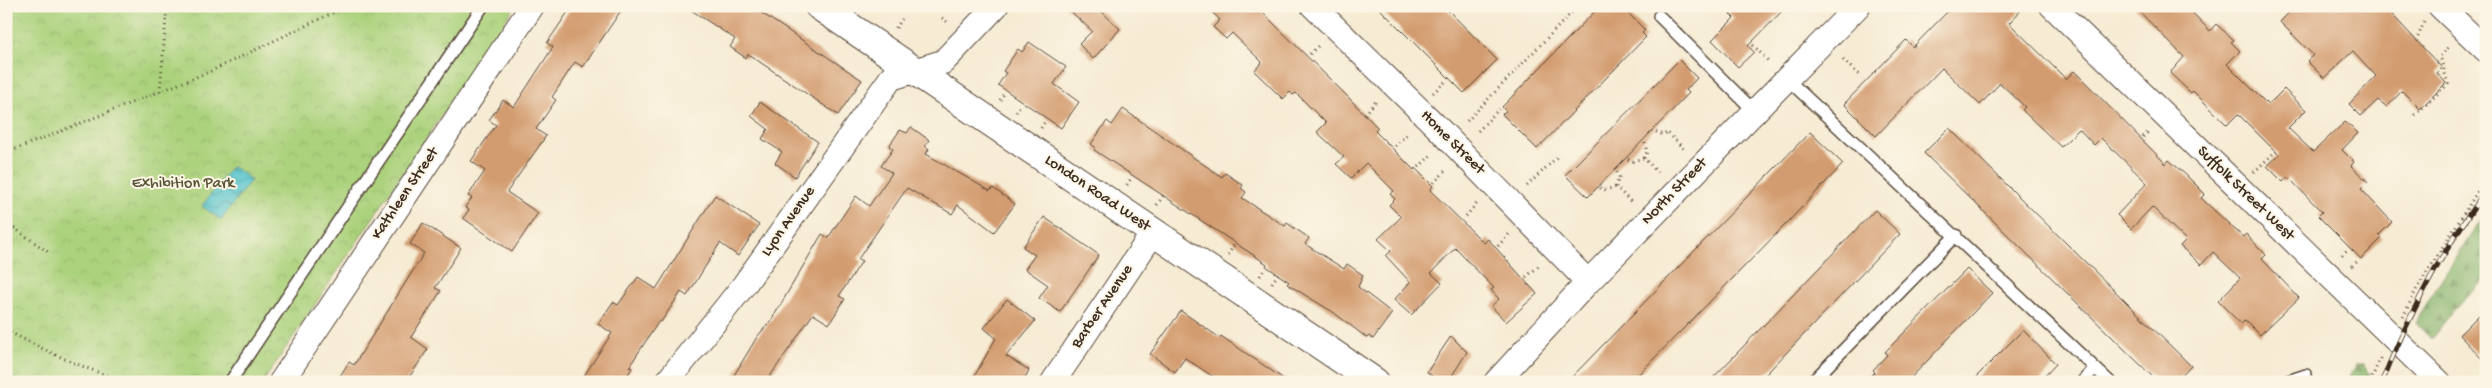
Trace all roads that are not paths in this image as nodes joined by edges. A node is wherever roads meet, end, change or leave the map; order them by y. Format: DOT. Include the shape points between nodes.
graph roads {
  1 [pos="483,6"];
  2 [pos="532,6"];
  3 [pos="819,6"];
  4 [pos="996,6"];
  5 [pos="1313,6"];
  6 [pos="1858,6"];
  7 [pos="2052,6"];
  8 [pos="2433,13"];
  9 [pos="1659,16"];
  10 [pos="2486,50"];
  11 [pos="915,70"];
  12 [pos="1779,71"];
  13 [pos="1754,111"];
  14 [pos="1154,220"];
  15 [pos="1956,235"];
  16 [pos="1588,282"];
  17 [pos="2095,368"];
  18 [pos="2306,375"];
  19 [pos="1364,379"];
  20 [pos="230,382"];
  21 [pos="281,382"];
  22 [pos="666,382"];
  23 [pos="1053,382"];
  24 [pos="1496,382"];
  25 [pos="1812,382"];
  26 [pos="2082,382"];
  27 [pos="2110,382"];
  28 [pos="2285,382"];
  29 [pos="2439,382"];
  1 -- 20 [label="lane"];
  2 -- 21 [label="street, Kathleen Street"];
  3 -- 11 [label="street, London Road West"];
  4 -- 11 [label="street, Lyon Avenue" via="943,62"];
  5 -- 16 [label="street, Home Street"];
  6 -- 12 [label="street, North Street"];
  7 -- 29 [label="street, Suffolk Street West"];
  8 -- 10 [label="street"];
  9 -- 13 [label="lane"];
  11 -- 14 [label="street, London Road West"];
  11 -- 22 [label="street, Lyon Avenue" via="891,78 744,285"];
  12 -- 13 [label="street, North Street"];
  12 -- 15 [label="lane"];
  13 -- 16 [label="street, North Street"];
  14 -- 19 [label="street, London Road West"];
  14 -- 23 [label="street, Barber Avenue"];
  15 -- 17 [label="lane"];
  15 -- 25 [label="lane"];
  16 -- 24 [label="street, North Street"];
  17 -- 26 [label="lane"];
  17 -- 27 [label="lane"];
  18 -- 28 [label="lane"];
}
